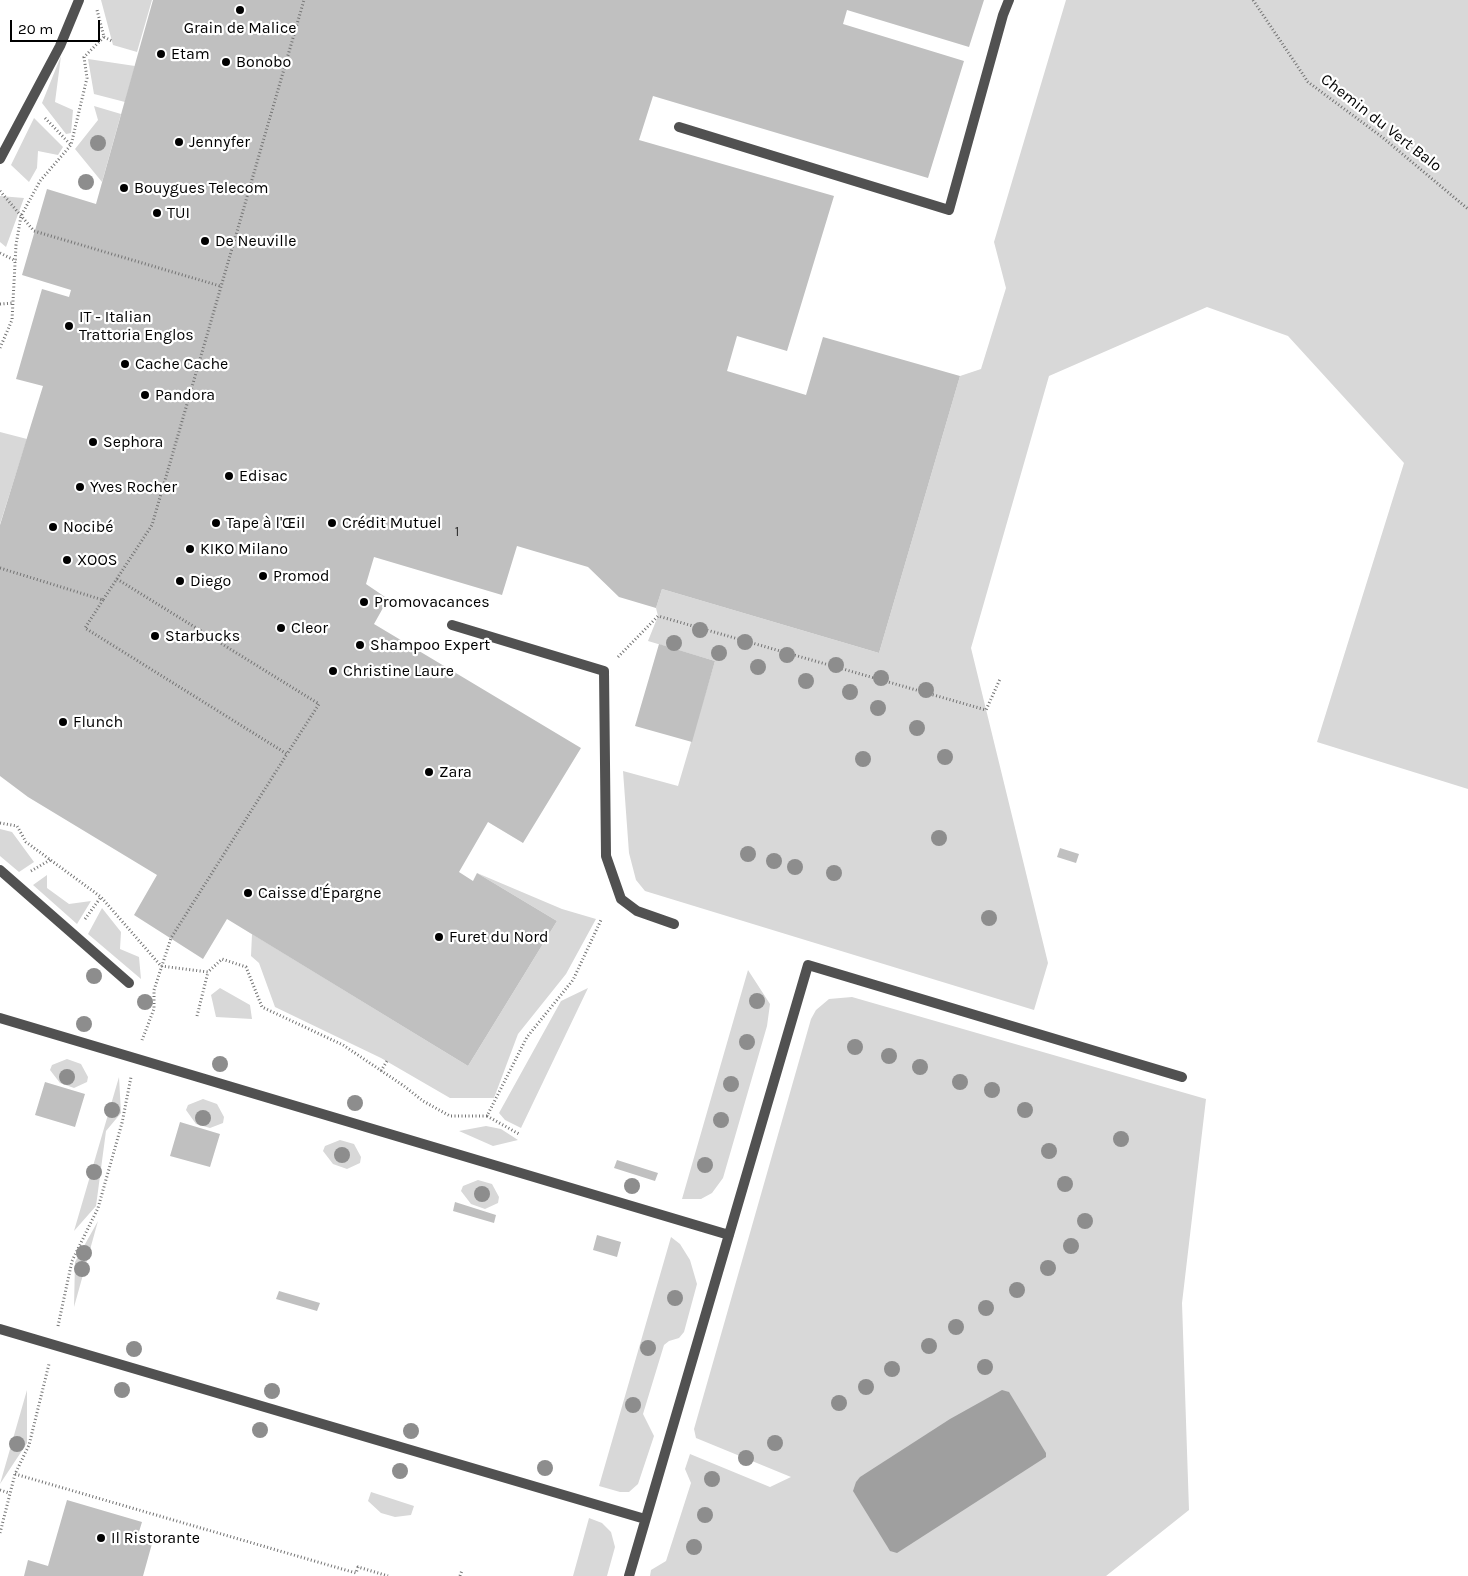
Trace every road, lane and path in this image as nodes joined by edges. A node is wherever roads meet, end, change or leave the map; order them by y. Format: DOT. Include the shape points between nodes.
graph roads {
  1 [pos="79,0"];
  2 [pos="304,0"];
  3 [pos="1010,0"];
  4 [pos="1253,0"];
  5 [pos="97,9"];
  6 [pos="104,37"];
  7 [pos="112,41"];
  8 [pos="45,117"];
  9 [pos="679,127"];
  10 [pos="71,145"];
  11 [pos="0,159"];
  12 [pos="0,192"];
  13 [pos="1468,209"];
  14 [pos="21,216"];
  15 [pos="0,252"];
  16 [pos="16,260"];
  17 [pos="220,286"];
  18 [pos="13,303"];
  19 [pos="0,304"];
  20 [pos="0,348"];
  21 [pos="0,568"];
  22 [pos="117,579"];
  23 [pos="103,600"];
  24 [pos="452,625"];
  25 [pos="604,671"];
  26 [pos="1000,679"];
  27 [pos="287,754"];
  28 [pos="0,823"];
  29 [pos="0,870"];
  30 [pos="601,920"];
  31 [pos="674,924"];
  32 [pos="161,966"];
  33 [pos="208,972"];
  34 [pos="129,983"];
  35 [pos="196,1016"];
  36 [pos="0,1018"];
  37 [pos="135,1058"];
  38 [pos="387,1062"];
  39 [pos="381,1071"];
  40 [pos="1182,1077"];
  41 [pos="487,1116"];
  42 [pos="519,1134"];
  43 [pos="729,1235"];
  44 [pos="0,1329"];
  45 [pos="54,1345"];
  46 [pos="15,1474"];
  47 [pos="0,1490"];
  48 [pos="9,1493"];
  49 [pos="645,1519"];
  50 [pos="0,1533"];
  51 [pos="462,1570"];
  52 [pos="388,1576"];
  53 [pos="460,1576"];
  54 [pos="629,1576"];
  1 -- 11 [label="lane" via="60,46"];
  2 -- 17 [label="path"];
  3 -- 9 [label="lane" via="1003,15 949,210"];
  4 -- 13 [label="path, Chemin du Vert Balo" via="1308,82"];
  5 -- 6 [label="path"];
  6 -- 7 [label="path"];
  6 -- 10 [label="path" via="84,57 88,78"];
  8 -- 10 [label="path"];
  10 -- 14 [label="path" via="40,181"];
  12 -- 14 [label="path"];
  14 -- 16 [label="path"];
  14 -- 17 [label="path" via="34,231"];
  15 -- 16 [label="path"];
  16 -- 18 [label="path"];
  17 -- 22 [label="path" via="152,525"];
  18 -- 19 [label="path"];
  18 -- 20 [label="path" via="12,320"];
  21 -- 23 [label="path"];
  22 -- 23 [label="path"];
  22 -- 27 [label="path" via="319,704"];
  23 -- 27 [label="path" via="86,628"];
  24 -- 25 [label="lane"];
  25 -- 26 [label="path" via="658,616 986,710"];
  25 -- 31 [label="lane" via="606,856 622,899 637,911"];
  27 -- 32 [label="path" via="171,938"];
  28 -- 32 [label="path" via="17,826 26,842 101,897"];
  29 -- 34 [label="lane"];
  30 -- 41 [label="path" via="573,980 527,1037"];
  32 -- 33 [label="path"];
  32 -- 37 [label="path" via="154,990 154,1009"];
  33 -- 35 [label="path"];
  33 -- 39 [label="path" via="222,959 246,967 262,1007 343,1045"];
  36 -- 37 [label="lane"];
  37 -- 43 [label="lane"];
  37 -- 45 [label="path" via="122,1124 98,1208 72,1260"];
  38 -- 39 [label="path"];
  39 -- 41 [label="path" via="450,1116"];
  40 -- 43 [label="lane" via="808,965"];
  41 -- 42 [label="path"];
  43 -- 49 [label="lane"];
  44 -- 45 [label="lane"];
  45 -- 46 [label="path" via="29,1444"];
  45 -- 49 [label="lane"];
  46 -- 48 [label="path"];
  46 -- 52 [label="path" via="356,1573 358,1567"];
  47 -- 48 [label="path"];
  48 -- 50 [label="path"];
  49 -- 54 [label="lane"];
  51 -- 53 [label="path"];
}
